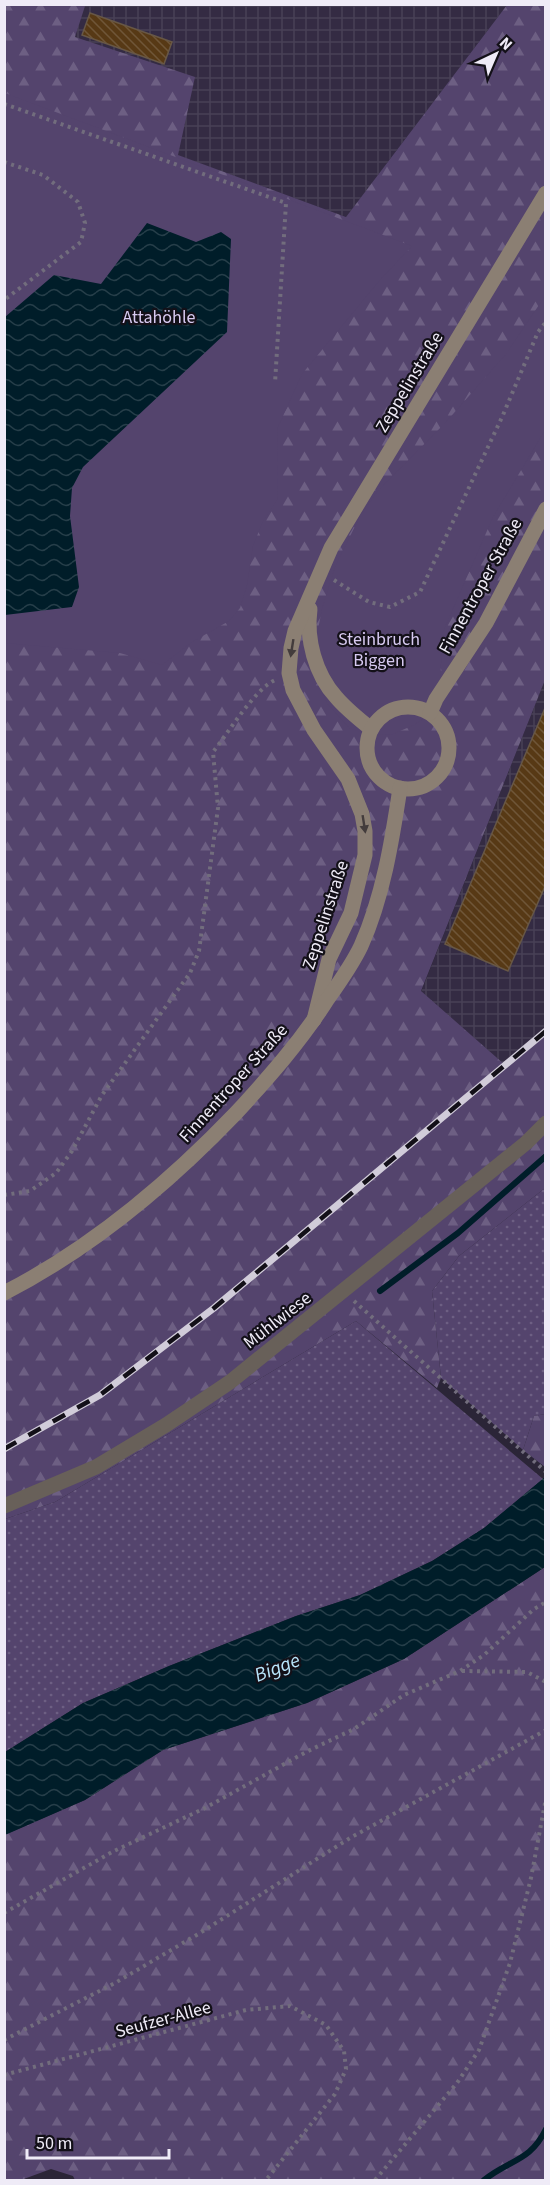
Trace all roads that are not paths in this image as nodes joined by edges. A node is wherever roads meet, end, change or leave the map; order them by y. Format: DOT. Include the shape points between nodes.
graph roads {
  1 [pos="546,193"];
  2 [pos="546,508"];
  3 [pos="312,594"];
  4 [pos="430,713"];
  5 [pos="371,729"];
  6 [pos="400,788"];
  7 [pos="314,1020"];
  8 [pos="546,1123"];
  9 [pos="4,1293"];
  10 [pos="4,1506"];
  1 -- 3 [label="main road, Zeppelinstraße" via="331,548"];
  2 -- 4 [label="main road, Finnentroper Straße" via="486,623"];
  3 -- 5 [label="main road, Zeppelinstraße" via="310,646 320,673 335,696"];
  3 -- 7 [label="main road, Zeppelinstraße, one-way" via="295,631 289,673 303,710 348,779 365,831 365,855 351,913 329,959"];
  4 -- 5 [label="main road" via="407,706 388,712"];
  4 -- 6 [label="main road" via="448,738 448,758 438,777 424,786"];
  5 -- 6 [label="main road" via="367,753 371,766 380,778"];
  6 -- 7 [label="main road, Finnentroper Straße" via="378,899 361,947"];
  7 -- 9 [label="main road, Finnentroper Straße" via="274,1072 178,1171 74,1253"];
  8 -- 10 [label="street, Mühlwiese" via="230,1382 96,1467"];
}
